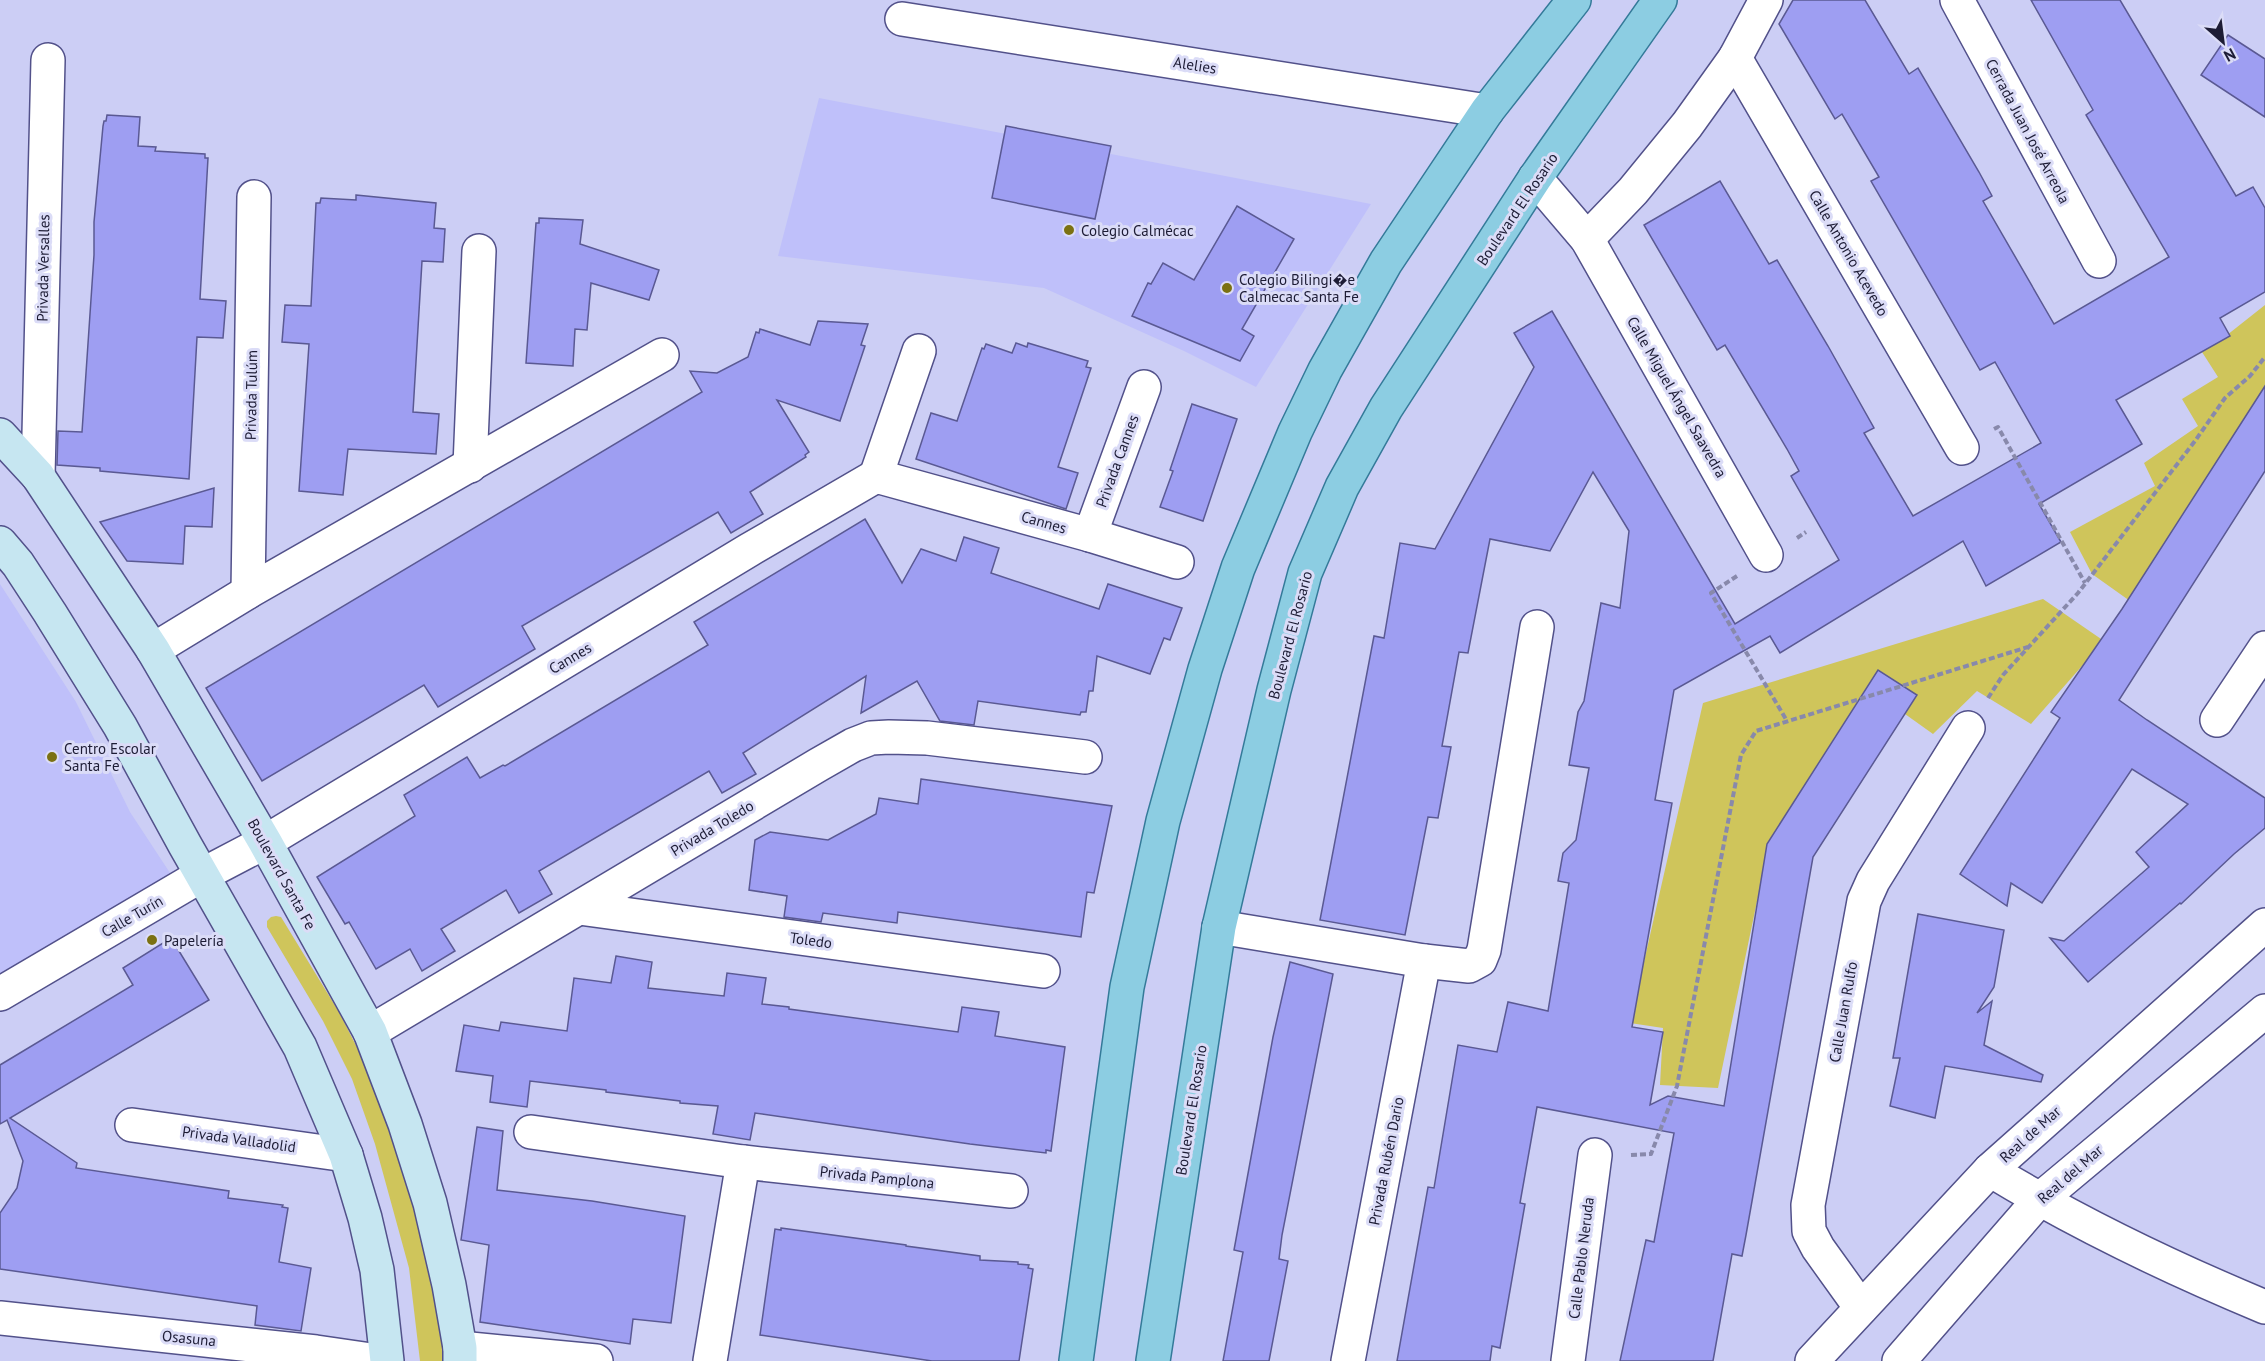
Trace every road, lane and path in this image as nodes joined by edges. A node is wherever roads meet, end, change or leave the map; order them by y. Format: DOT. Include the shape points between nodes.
graph roads {
  1 [pos="1574,0"];
  2 [pos="1660,0"];
  3 [pos="1766,0"];
  4 [pos="1957,0"];
  5 [pos="902,20"];
  6 [pos="1735,58"];
  7 [pos="48,60"];
  8 [pos="1487,111"];
  9 [pos="1535,178"];
  10 [pos="254,197"];
  11 [pos="1587,239"];
  12 [pos="479,251"];
  13 [pos="2099,261"];
  14 [pos="919,351"];
  15 [pos="662,356"];
  16 [pos="2265,357"];
  17 [pos="1144,387"];
  18 [pos="0,435"];
  19 [pos="1962,448"];
  20 [pos="470,466"];
  21 [pos="38,476"];
  22 [pos="876,476"];
  23 [pos="1090,535"];
  24 [pos="0,543"];
  25 [pos="1766,555"];
  26 [pos="1177,562"];
  27 [pos="2085,583"];
  28 [pos="248,592"];
  29 [pos="1711,593"];
  30 [pos="1537,627"];
  31 [pos="2028,647"];
  32 [pos="2265,648"];
  33 [pos="153,650"];
  34 [pos="2217,720"];
  35 [pos="1787,721"];
  36 [pos="1968,728"];
  37 [pos="1085,757"];
  38 [pos="266,842"];
  39 [pos="202,875"];
  40 [pos="579,908"];
  41 [pos="1219,927"];
  42 [pos="2258,938"];
  43 [pos="1425,961"];
  44 [pos="1043,971"];
  45 [pos="0,994"];
  46 [pos="2265,1011"];
  47 [pos="370,1032"];
  48 [pos="132,1125"];
  49 [pos="531,1132"];
  50 [pos="346,1155"];
  51 [pos="1595,1155"];
  52 [pos="743,1162"];
  53 [pos="1990,1170"];
  54 [pos="1011,1191"];
  55 [pos="2039,1200"];
  56 [pos="2265,1307"];
  57 [pos="1861,1308"];
  58 [pos="0,1318"];
  59 [pos="460,1354"];
  60 [pos="378,1361"];
  61 [pos="387,1361"];
  62 [pos="596,1361"];
  63 [pos="710,1361"];
  64 [pos="1076,1361"];
  65 [pos="1153,1361"];
  66 [pos="1348,1361"];
  67 [pos="1568,1361"];
  68 [pos="1812,1361"];
  69 [pos="1899,1361"];
  1 -- 8 [label="main road"];
  2 -- 9 [label="main road, Boulevard El Rosario"];
  3 -- 6 [label="street"];
  4 -- 13 [label="street, Cerrada Juan José Arreola"];
  5 -- 8 [label="street, Alelies"];
  6 -- 11 [label="street" via="1633,191"];
  6 -- 19 [label="street, Calle Antonio Acevedo"];
  7 -- 21 [label="street, Privada Versalles"];
  8 -- 64 [label="main road" via="1386,262 1325,370 1234,579 1163,821 1127,987"];
  9 -- 11 [label="street, Calle Miguel Ángel Saavedra"];
  9 -- 41 [label="main road, Boulevard El Rosario" via="1386,408 1342,487 1305,573"];
  10 -- 28 [label="street, Privada Tulúm"];
  11 -- 25 [label="street, Calle Miguel Ángel Saavedra"];
  12 -- 20 [label="street"];
  14 -- 22 [label="street"];
  15 -- 20 [label="street"];
  16 -- 27 [label="path" via="2225,398"];
  17 -- 23 [label="street, Privada Cannes"];
  18 -- 21 [label="main road, Boulevard Santa Fe"];
  19 -- 27 [label="path" via="1998,427"];
  20 -- 28 [label="street"];
  21 -- 33 [label="main road, Boulevard Santa Fe"];
  22 -- 23 [label="street, Cannes"];
  22 -- 38 [label="street, Cannes"];
  23 -- 26 [label="street, Cannes"];
  24 -- 39 [label="main road" via="18,564 120,726"];
  27 -- 31 [label="path"];
  28 -- 33 [label="street"];
  29 -- 35 [label="path"];
  30 -- 43 [label="street" via="1484,950 1480,960 1469,966"];
  31 -- 35 [label="path"];
  31 -- 36 [label="path" via="2003,675"];
  32 -- 34 [label="street"];
  33 -- 38 [label="main road, Boulevard Santa Fe"];
  35 -- 51 [label="path" via="1756,731 1741,755 1677,1086 1651,1154"];
  36 -- 57 [label="street, Calle Juan Rulfo" via="1872,881 1859,924 1808,1205 1813,1240"];
  37 -- 40 [label="street, Privada Toledo" via="927,738 871,738 818,765"];
  38 -- 39 [label="street, Calle Turín"];
  38 -- 47 [label="main road, Boulevard Santa Fe"];
  39 -- 45 [label="street, Calle Turín"];
  39 -- 50 [label="main road" via="300,1047"];
  40 -- 44 [label="street, Toledo"];
  40 -- 47 [label="street, Privada Toledo"];
  41 -- 43 [label="street"];
  41 -- 65 [label="main road, Boulevard El Rosario"];
  42 -- 53 [label="street, Real de Mar"];
  43 -- 66 [label="street, Privada Rubén Dario"];
  46 -- 55 [label="street, Real del Mar"];
  47 -- 59 [label="main road, Boulevard Santa Fe" via="430,1203"];
  48 -- 50 [label="street, Privada Valladolid"];
  49 -- 52 [label="street, Privada Pamplona"];
  50 -- 61 [label="main road" via="377,1270"];
  51 -- 67 [label="street, Calle Pablo Neruda"];
  52 -- 54 [label="street, Privada Pamplona"];
  52 -- 63 [label="street"];
  53 -- 55 [label="street"];
  53 -- 57 [label="street, Real de Mar"];
  55 -- 56 [label="street"];
  55 -- 69 [label="street, Real del Mar"];
  57 -- 68 [label="street, Real de Mar"];
  58 -- 60 [label="street, Osasuna"];
  59 -- 62 [label="street"];
}
